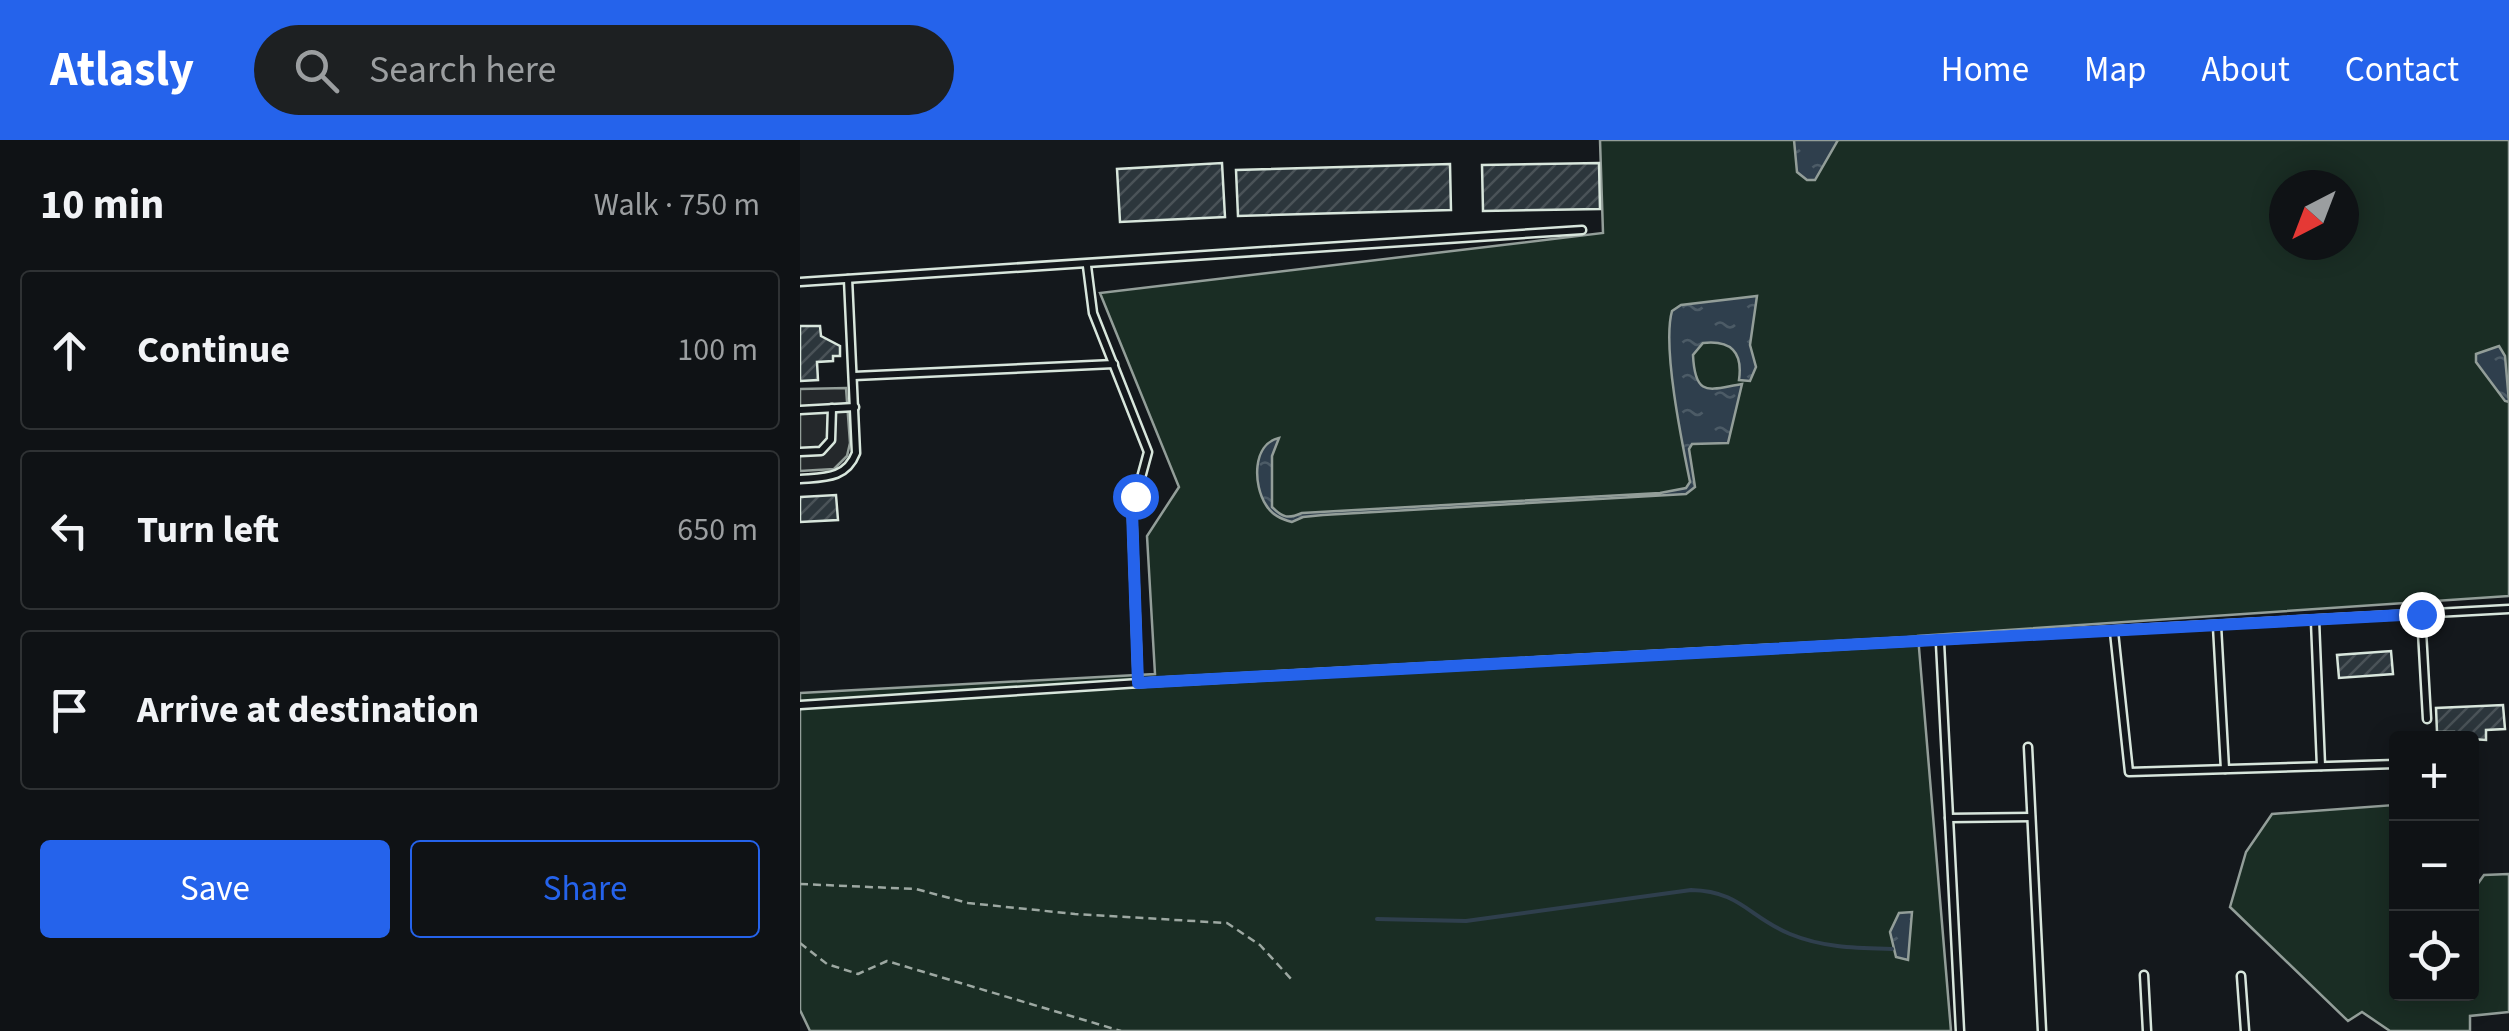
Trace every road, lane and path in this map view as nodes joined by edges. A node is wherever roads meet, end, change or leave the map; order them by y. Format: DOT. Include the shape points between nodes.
graph roads {
  1 [pos="1582,230"];
  2 [pos="1087,266"];
  3 [pos="848,279"];
  4 [pos="800,282"];
  5 [pos="1114,364"];
  6 [pos="854,376"];
  7 [pos="855,407"];
  8 [pos="832,408"];
  9 [pos="800,410"];
  10 [pos="800,452"];
  11 [pos="800,479"];
  12 [pos="2509,609"];
  13 [pos="2421,614"];
  14 [pos="2315,621"];
  15 [pos="2217,626"];
  16 [pos="2114,632"];
  17 [pos="1940,642"];
  18 [pos="1138,683"];
  19 [pos="800,705"];
  20 [pos="2427,719"];
  21 [pos="2028,747"];
  22 [pos="2389,764"];
  23 [pos="2320,766"];
  24 [pos="2225,769"];
  25 [pos="2031,817"];
  26 [pos="1949,818"];
  27 [pos="800,884"];
  28 [pos="800,942"];
  29 [pos="2144,974"];
  30 [pos="2241,976"];
  31 [pos="1292,980"];
  32 [pos="1121,1031"];
  33 [pos="1960,1031"];
  34 [pos="2042,1031"];
  35 [pos="2147,1031"];
  36 [pos="2245,1031"];
  1 -- 2 [label="lane"];
  2 -- 3 [label="lane"];
  2 -- 5 [label="lane" via="1089,300"];
  3 -- 4 [label="lane"];
  3 -- 6 [label="lane"];
  5 -- 6 [label="lane"];
  5 -- 18 [label="lane" via="1148,452 1132,511"];
  6 -- 7 [label="lane"];
  7 -- 8 [label="lane"];
  7 -- 11 [label="lane" via="856,453 848,468"];
  8 -- 9 [label="lane"];
  8 -- 10 [label="lane" via="828,445"];
  12 -- 13 [label="lane"];
  13 -- 14 [label="lane"];
  13 -- 20 [label="lane"];
  14 -- 15 [label="lane"];
  14 -- 23 [label="lane"];
  15 -- 16 [label="lane"];
  15 -- 24 [label="lane"];
  16 -- 17 [label="lane"];
  16 -- 24 [label="lane" via="2130,772"];
  17 -- 18 [label="lane"];
  17 -- 26 [label="lane"];
  18 -- 19 [label="lane"];
  21 -- 25 [label="lane"];
  22 -- 23 [label="lane"];
  23 -- 24 [label="lane"];
  25 -- 26 [label="lane"];
  25 -- 34 [label="lane"];
  26 -- 33 [label="lane"];
  27 -- 31 [label="path" via="916,889 968,903 1227,924 1260,945"];
  28 -- 32 [label="path" via="827,964 858,974 887,961"];
  29 -- 35 [label="lane"];
  30 -- 36 [label="lane"];
}
